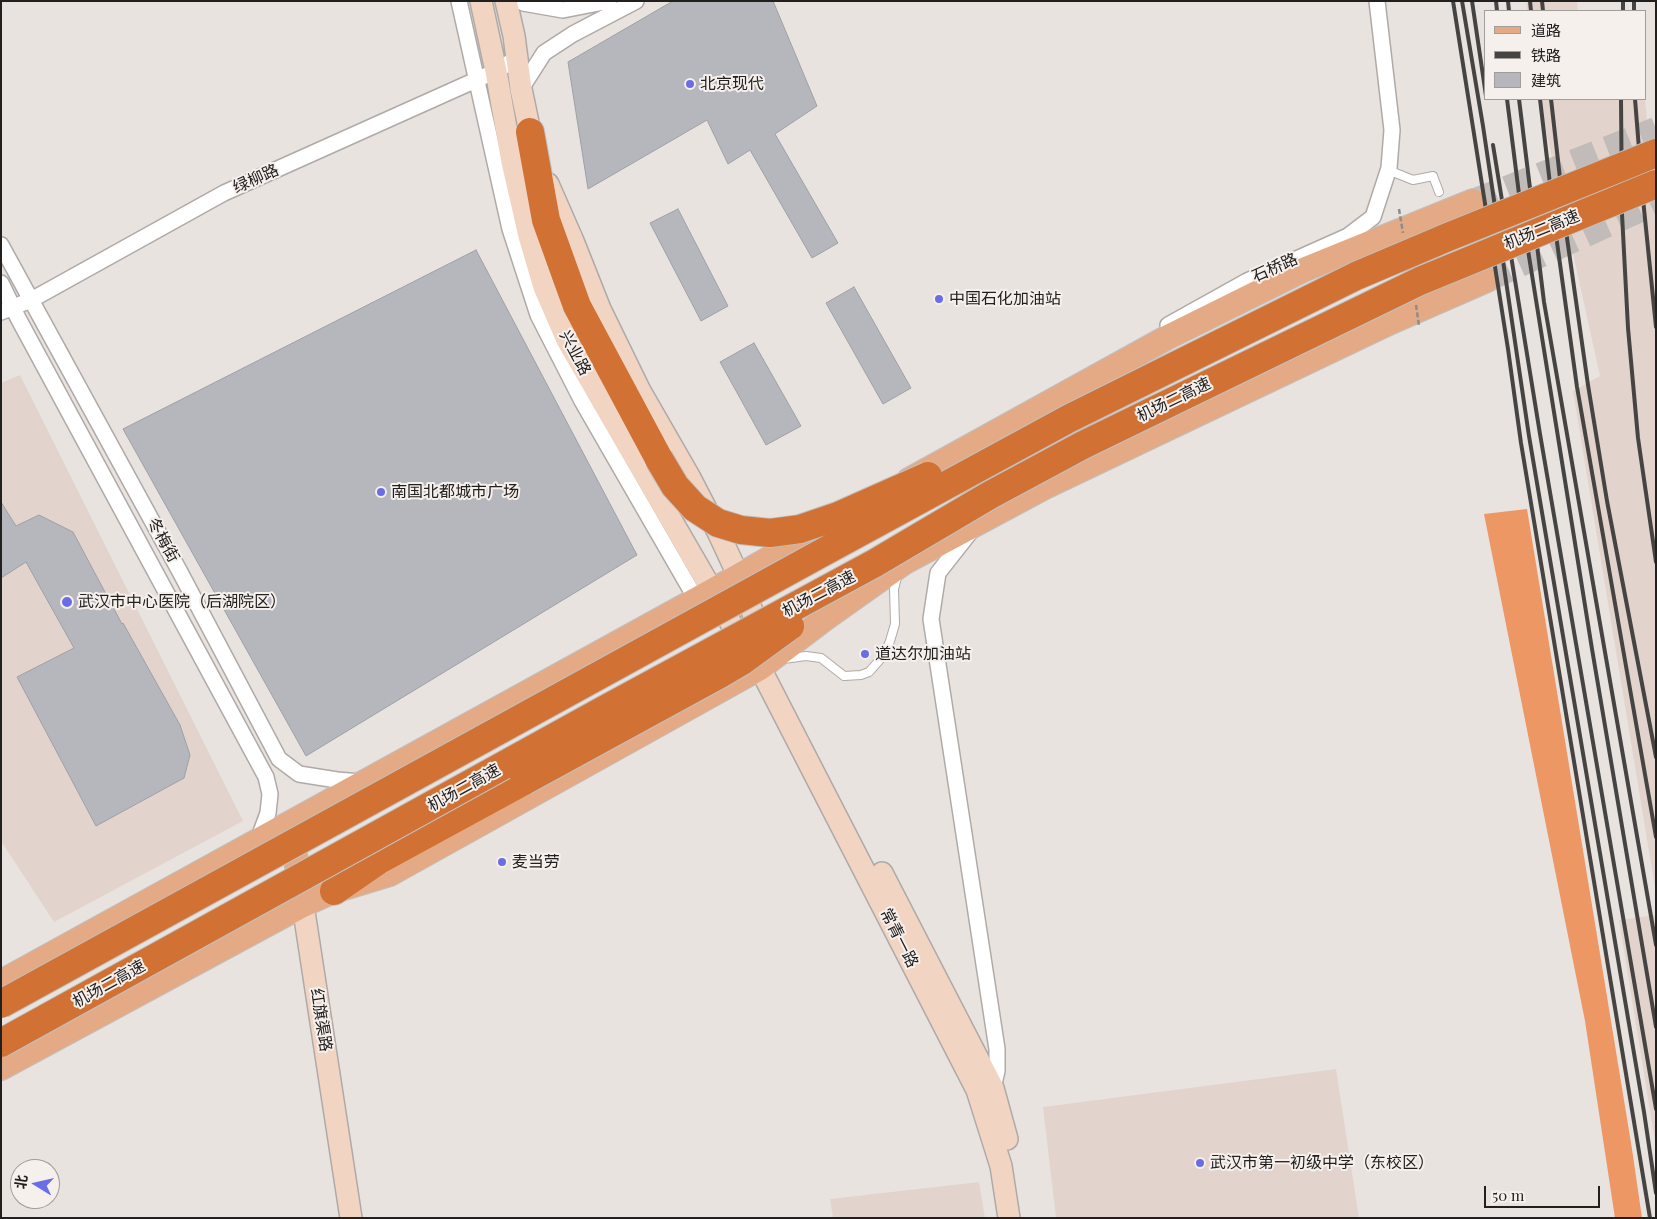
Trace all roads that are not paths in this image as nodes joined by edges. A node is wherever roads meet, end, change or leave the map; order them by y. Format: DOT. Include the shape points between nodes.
graph roads {
  1 [pos="459,1"];
  2 [pos="481,1"];
  3 [pos="608,1"];
  4 [pos="636,1"];
  5 [pos="1377,1"];
  6 [pos="517,2"];
  7 [pos="517,58"];
  8 [pos="496,72"];
  9 [pos="476,80"];
  10 [pos="521,89"];
  11 [pos="530,132"];
  12 [pos="1656,153"];
  13 [pos="1388,170"];
  14 [pos="1656,184"];
  15 [pos="1439,192"];
  16 [pos="1473,201"];
  17 [pos="1,245"];
  18 [pos="1487,280"];
  19 [pos="1,283"];
  20 [pos="31,300"];
  21 [pos="7,309"];
  22 [pos="1070,418"];
  23 [pos="992,435"];
  24 [pos="977,523"];
  25 [pos="905,562"];
  26 [pos="875,563"];
  27 [pos="738,575"];
  28 [pos="704,595"];
  29 [pos="766,665"];
  30 [pos="363,782"];
  31 [pos="290,822"];
  32 [pos="258,840"];
  33 [pos="334,891"];
  34 [pos="303,905"];
  35 [pos="1,982"];
  36 [pos="1,1004"];
  37 [pos="1,1043"];
  38 [pos="1,1068"];
  39 [pos="993,1088"];
  40 [pos="351,1218"];
  41 [pos="1008,1218"];
  42 [pos="1023,1218"];
  1 -- 9 [label="street"];
  2 -- 8 [label="main road, 兴业路"];
  3 -- 6 [label="street" via="563,10"];
  4 -- 10 [label="street" via="544,53"];
  5 -- 13 [label="street, 石桥路" via="1392,130"];
  6 -- 7 [label="main road" via="514,36"];
  7 -- 8 [label="street, 绿柳路"];
  7 -- 10 [label="main road"];
  8 -- 9 [label="street, 绿柳路"];
  8 -- 28 [label="main road, 兴业路" via="512,162 544,287 567,340"];
  9 -- 20 [label="street, 绿柳路" via="224,193"];
  9 -- 28 [label="street" via="510,229 538,315 582,401"];
  10 -- 11 [label="main road"];
  11 -- 22 [label="highway, bridge" via="546,220 577,306 675,486 695,508 718,523 741,530 770,533 800,529"];
  11 -- 27 [label="main road" via="552,196 600,309 640,392 690,478"];
  12 -- 22 [label="highway, 机场二高速, bridge" via="1356,276"];
  13 -- 15 [label="lane" via="1413,180 1433,176"];
  13 -- 23 [label="street, 石桥路" via="1373,217 1348,236 1247,281 1088,369 1008,417"];
  14 -- 26 [label="highway, 机场二高速, bridge" via="1461,263 1368,305 1083,445"];
  16 -- 23 [label="main road" via="1304,270 1168,337"];
  17 -- 20 [label="street, 冬梅街"];
  18 -- 24 [label="main road" via="1299,365"];
  19 -- 21 [label="street, 冬梅街"];
  20 -- 21 [label="street, 绿柳路"];
  20 -- 30 [label="street, 冬梅街" via="279,759 299,774"];
  21 -- 32 [label="street, 冬梅街" via="18,318 266,777 270,794 268,813"];
  22 -- 36 [label="highway, 机场二高速, bridge"];
  23 -- 27 [label="main road"];
  24 -- 25 [label="main road"];
  24 -- 39 [label="street, 常青一路" via="938,573 932,619 997,1049"];
  25 -- 29 [label="main road"];
  25 -- 29 [label="lane" via="896,577 895,624 890,640 884,655 869,672 844,676 821,658 806,656"];
  26 -- 33 [label="highway, bridge" via="742,661 379,860"];
  26 -- 37 [label="highway, 机场二高速, bridge"];
  27 -- 28 [label="main road"];
  27 -- 29 [label="main road"];
  28 -- 29 [label="main road, 兴业路"];
  28 -- 30 [label="main road"];
  29 -- 33 [label="main road" via="390,874"];
  29 -- 39 [label="main road, 常青一路"];
  29 -- 41 [label="main road, 常青一路" via="977,1090 1001,1166"];
  30 -- 31 [label="main road"];
  31 -- 32 [label="main road"];
  31 -- 34 [label="main road, 红旗渠路"];
  32 -- 35 [label="main road"];
  33 -- 34 [label="main road"];
  34 -- 38 [label="main road"];
  34 -- 40 [label="main road, 红旗渠路"];
  39 -- 42 [label="main road, 常青一路"];
}
